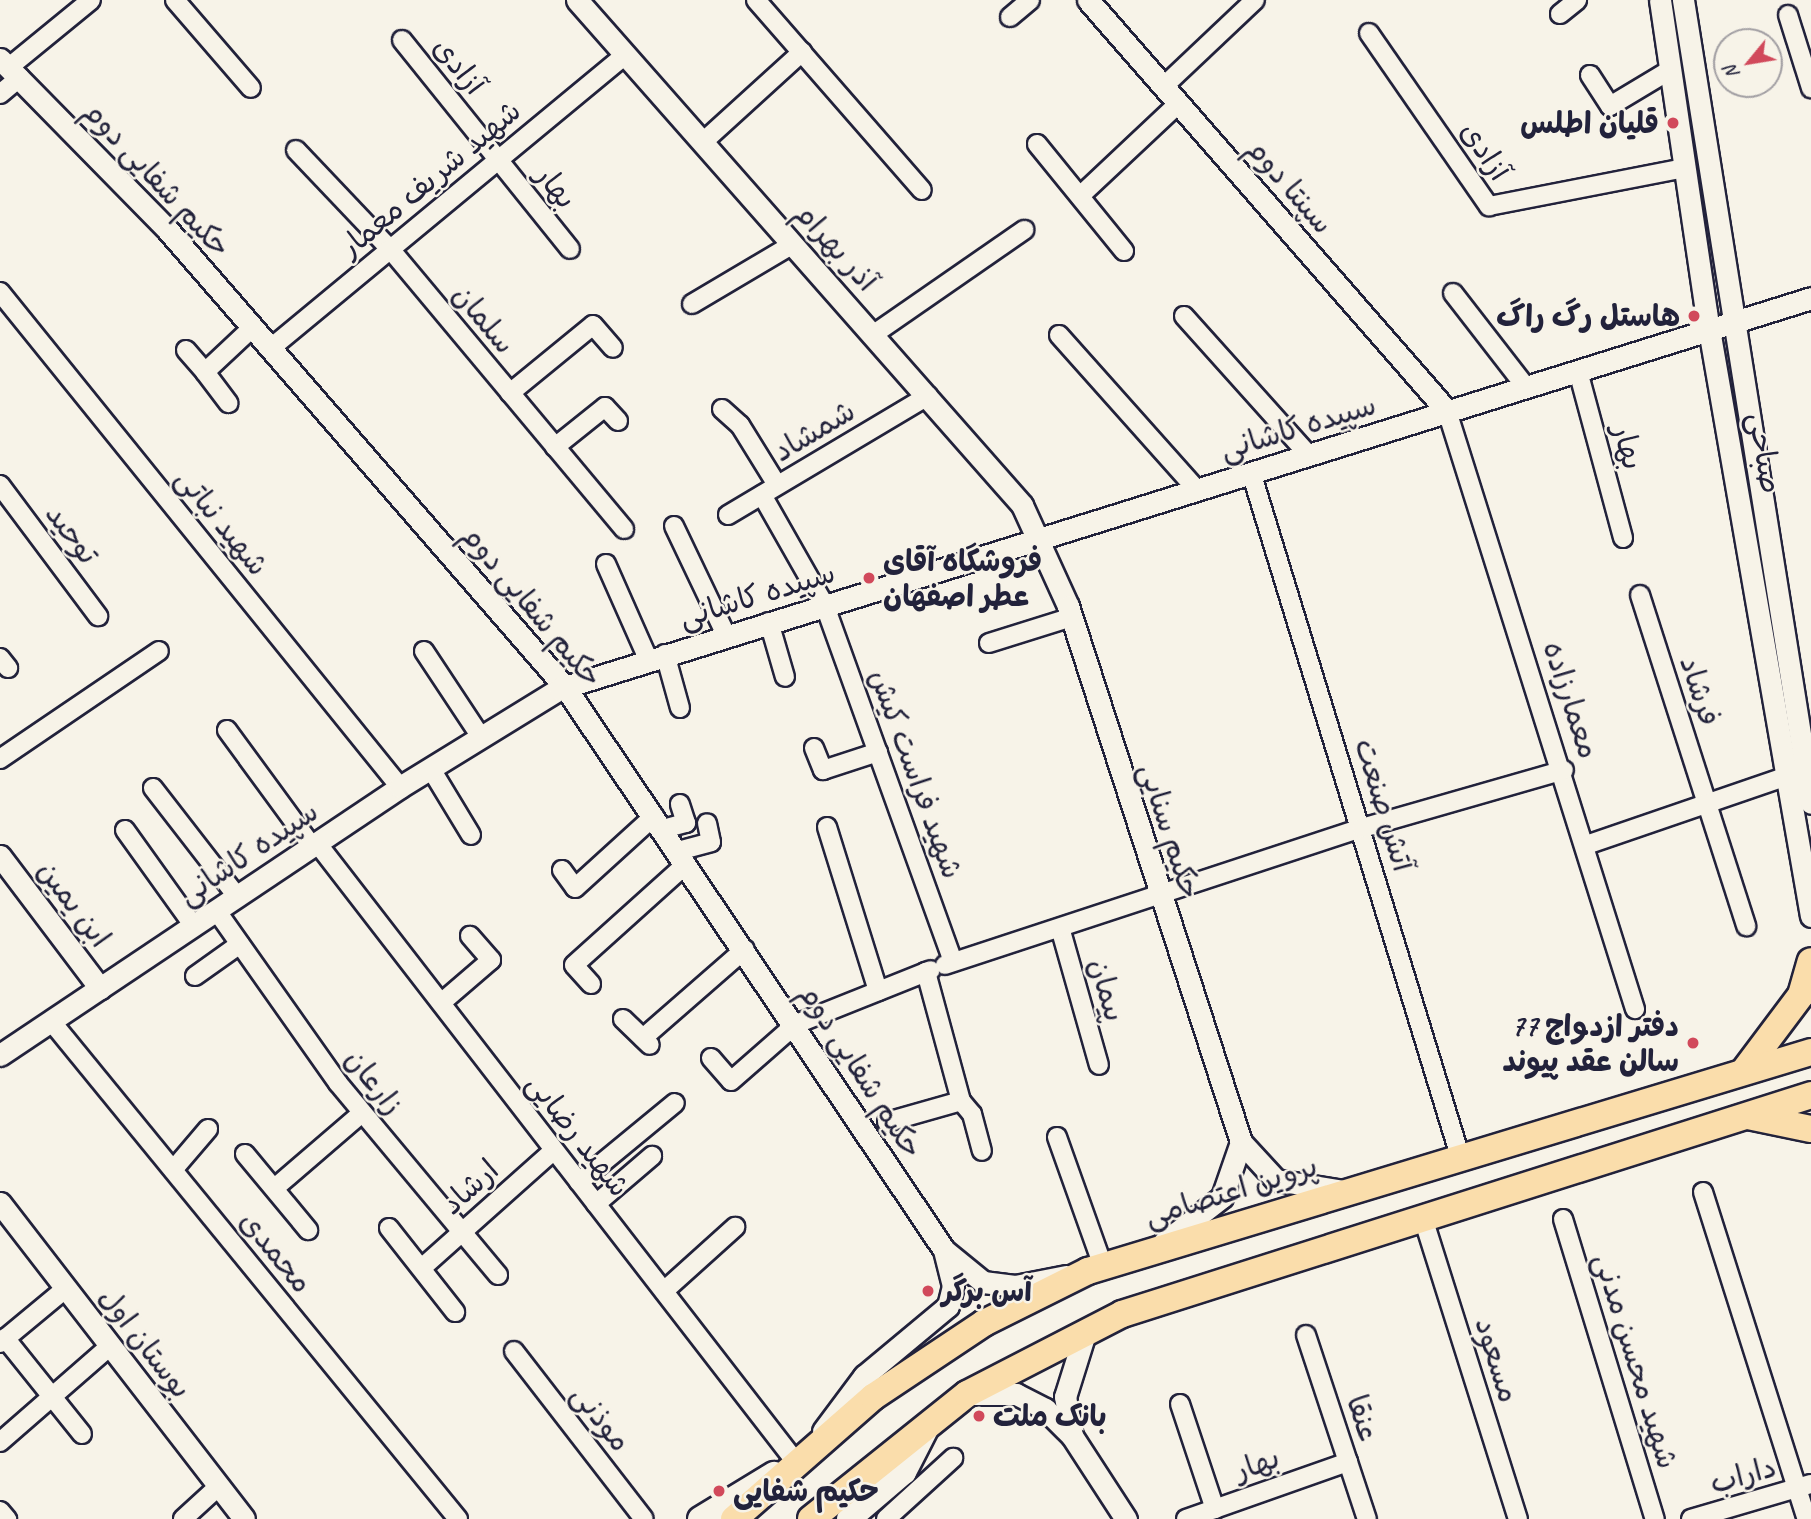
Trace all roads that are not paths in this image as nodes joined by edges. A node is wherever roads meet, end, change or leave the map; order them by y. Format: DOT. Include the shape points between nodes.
graph roads {
  1 [pos="90,0"];
  2 [pos="175,0"];
  3 [pos="577,0"];
  4 [pos="756,0"];
  5 [pos="1030,0"];
  6 [pos="1088,0"];
  7 [pos="1255,0"];
  8 [pos="1577,0"];
  9 [pos="1660,0"];
  10 [pos="1683,0"];
  11 [pos="1560,14"];
  12 [pos="1788,15"];
  13 [pos="1010,17"];
  14 [pos="1369,33"];
  15 [pos="402,40"];
  16 [pos="802,52"];
  17 [pos="625,54"];
  18 [pos="9,68"];
  19 [pos="1670,70"];
  20 [pos="1590,75"];
  21 [pos="1164,86"];
  22 [pos="250,88"];
  23 [pos="1811,88"];
  24 [pos="0,94"];
  25 [pos="1179,103"];
  26 [pos="703,142"];
  27 [pos="1037,144"];
  28 [pos="296,150"];
  29 [pos="498,160"];
  30 [pos="1685,168"];
  31 [pos="922,190"];
  32 [pos="1080,196"];
  33 [pos="1024,230"];
  34 [pos="793,244"];
  35 [pos="390,249"];
  36 [pos="570,249"];
  37 [pos="1124,251"];
  38 [pos="0,292"];
  39 [pos="1453,293"];
  40 [pos="1811,298"];
  41 [pos="692,304"];
  42 [pos="1184,316"];
  43 [pos="1734,322"];
  44 [pos="253,327"];
  45 [pos="1710,330"];
  46 [pos="874,334"];
  47 [pos="1059,335"];
  48 [pos="271,348"];
  49 [pos="613,348"];
  50 [pos="186,350"];
  51 [pos="1578,371"];
  52 [pos="205,372"];
  53 [pos="1526,387"];
  54 [pos="510,393"];
  55 [pos="928,396"];
  56 [pos="228,403"];
  57 [pos="722,409"];
  58 [pos="1447,411"];
  59 [pos="618,421"];
  60 [pos="555,447"];
  61 [pos="1308,454"];
  62 [pos="1251,472"];
  63 [pos="0,485"];
  64 [pos="770,490"];
  65 [pos="1197,490"];
  66 [pos="727,515"];
  67 [pos="674,526"];
  68 [pos="624,529"];
  69 [pos="1623,538"];
  70 [pos="1041,539"];
  71 [pos="606,564"];
  72 [pos="1640,595"];
  73 [pos="825,606"];
  74 [pos="98,616"];
  75 [pos="1072,617"];
  76 [pos="769,622"];
  77 [pos="726,635"];
  78 [pos="989,643"];
  79 [pos="159,651"];
  80 [pos="424,651"];
  81 [pos="656,656"];
  82 [pos="785,677"];
  83 [pos="565,687"];
  84 [pos="680,708"];
  85 [pos="227,730"];
  86 [pos="481,737"];
  87 [pos="814,748"];
  88 [pos="878,752"];
  89 [pos="0,760"];
  90 [pos="430,769"];
  91 [pos="1564,770"];
  92 [pos="1788,776"];
  93 [pos="400,787"];
  94 [pos="153,789"];
  95 [pos="1811,803"];
  96 [pos="680,804"];
  97 [pos="1706,804"];
  98 [pos="658,823"];
  99 [pos="707,823"];
  100 [pos="827,827"];
  101 [pos="1362,828"];
  102 [pos="125,830"];
  103 [pos="471,835"];
  104 [pos="314,845"];
  105 [pos="1586,845"];
  106 [pos="0,856"];
  107 [pos="682,858"];
  108 [pos="562,870"];
  109 [pos="1158,894"];
  110 [pos="236,895"];
  111 [pos="216,910"];
  112 [pos="1811,916"];
  113 [pos="193,925"];
  114 [pos="1746,926"];
  115 [pos="1061,931"];
  116 [pos="470,936"];
  117 [pos="240,944"];
  118 [pos="745,949"];
  119 [pos="1811,961"];
  120 [pos="939,967"];
  121 [pos="195,976"];
  122 [pos="591,984"];
  123 [pos="100,988"];
  124 [pos="878,991"];
  125 [pos="441,1003"];
  126 [pos="1635,1009"];
  127 [pos="623,1019"];
  128 [pos="51,1021"];
  129 [pos="796,1024"];
  130 [pos="1811,1052"];
  131 [pos="0,1055"];
  132 [pos="711,1058"];
  133 [pos="1099,1065"];
  134 [pos="1744,1070"];
  135 [pos="1811,1094"];
  136 [pos="961,1101"];
  137 [pos="675,1103"];
  138 [pos="362,1113"];
  139 [pos="1746,1115"];
  140 [pos="887,1122"];
  141 [pos="208,1129"];
  142 [pos="1811,1129"];
  143 [pos="1057,1137"];
  144 [pos="1241,1142"];
  145 [pos="554,1150"];
  146 [pos="982,1151"];
  147 [pos="245,1154"];
  148 [pos="652,1156"];
  149 [pos="1460,1156"];
  150 [pos="173,1170"];
  151 [pos="579,1182"];
  152 [pos="277,1186"];
  153 [pos="1344,1191"];
  154 [pos="1703,1192"];
  155 [pos="0,1203"];
  156 [pos="596,1204"];
  157 [pos="1423,1218"];
  158 [pos="1563,1219"];
  159 [pos="735,1227"];
  160 [pos="389,1228"];
  161 [pos="466,1229"];
  162 [pos="307,1230"];
  163 [pos="1155,1249"];
  164 [pos="944,1250"];
  165 [pos="424,1266"];
  166 [pos="1096,1269"];
  167 [pos="498,1275"];
  168 [pos="65,1289"];
  169 [pos="664,1291"];
  170 [pos="455,1312"];
  171 [pos="1086,1330"];
  172 [pos="1306,1335"];
  173 [pos="3,1341"];
  174 [pos="111,1345"];
  175 [pos="514,1351"];
  176 [pos="967,1394"];
  177 [pos="52,1397"];
  178 [pos="1180,1404"];
  179 [pos="931,1419"];
  180 [pos="82,1434"];
  181 [pos="1072,1436"];
  182 [pos="0,1442"];
  183 [pos="804,1452"];
  184 [pos="953,1458"];
  185 [pos="1348,1462"];
  186 [pos="219,1486"];
  187 [pos="1804,1486"];
  188 [pos="1215,1509"];
  189 [pos="0,1511"];
  190 [pos="7,1519"];
  191 [pos="183,1519"];
  192 [pos="244,1519"];
  193 [pos="458,1519"];
  194 [pos="644,1519"];
  195 [pos="700,1519"];
  196 [pos="734,1519"];
  197 [pos="811,1519"];
  198 [pos="849,1519"];
  199 [pos="886,1519"];
  200 [pos="1126,1519"];
  201 [pos="1186,1519"];
  202 [pos="1367,1519"];
  203 [pos="1518,1519"];
  204 [pos="1655,1519"];
  205 [pos="1691,1519"];
  206 [pos="1807,1519"];
  1 -- 18 [label="street"];
  2 -- 22 [label="street"];
  3 -- 17 [label="street, آذر بهرام"];
  4 -- 16 [label="street"];
  5 -- 13 [label="street"];
  6 -- 21 [label="street, سپنتا دوم"];
  7 -- 21 [label="street"];
  8 -- 11 [label="street"];
  9 -- 19 [label="street, صباحی"];
  10 -- 43 [label="street, صباحی"];
  12 -- 23 [label="street"];
  14 -- 30 [label="street, آزادی" via="1489,206"];
  15 -- 29 [label="street, آزادی"];
  16 -- 26 [label="street"];
  16 -- 31 [label="street"];
  17 -- 26 [label="street, آذر بهرام"];
  17 -- 29 [label="street, شهید شریف معمار"];
  18 -- 24 [label="street"];
  18 -- 44 [label="street, حکیم شفایی دوم"];
  19 -- 20 [label="street" via="1610,106"];
  19 -- 30 [label="street, صباحی"];
  21 -- 25 [label="street, سپنتا دوم"];
  25 -- 32 [label="street"];
  25 -- 58 [label="street, سپنتا دوم"];
  26 -- 34 [label="street, آذر بهرام"];
  27 -- 32 [label="street"];
  28 -- 35 [label="street, سلمان"];
  29 -- 35 [label="street, شهید شریف معمار"];
  29 -- 36 [label="street, بهار"];
  30 -- 45 [label="street, صباحی"];
  32 -- 37 [label="street"];
  33 -- 46 [label="street"];
  34 -- 41 [label="street"];
  34 -- 46 [label="street, آذر بهرام"];
  35 -- 48 [label="street, شهید شریف معمار"];
  35 -- 54 [label="street, سلمان"];
  38 -- 93 [label="street, شهید نباتی"];
  39 -- 53 [label="street"];
  40 -- 43 [label="street, سپیده کاشانی"];
  42 -- 61 [label="street"];
  43 -- 45 [label="street, سپیده کاشانی"];
  43 -- 95 [label="street, صباحی"];
  44 -- 48 [label="street, حکیم شفایی دوم"];
  44 -- 52 [label="street"];
  45 -- 51 [label="street, سپیده کاشانی"];
  45 -- 92 [label="street, صباحی"];
  46 -- 55 [label="street, آذر بهرام"];
  47 -- 65 [label="street"];
  48 -- 83 [label="street, حکیم شفایی دوم"];
  49 -- 54 [label="street" via="593,325"];
  50 -- 52 [label="street"];
  51 -- 53 [label="street, سپیده کاشانی"];
  51 -- 69 [label="street, بهار"];
  52 -- 56 [label="street"];
  53 -- 58 [label="street, سپیده کاشانی"];
  54 -- 60 [label="street, سلمان"];
  55 -- 64 [label="street, شمشاد"];
  55 -- 70 [label="street, آذر بهرام" via="1003,477"];
  57 -- 64 [label="street, شهید فراست کیش" via="740,425"];
  58 -- 61 [label="street, سپیده کاشانی"];
  58 -- 91 [label="street, معمارزاده"];
  59 -- 60 [label="street" via="605,407"];
  60 -- 68 [label="street, سلمان"];
  61 -- 62 [label="street, سپیده کاشانی"];
  62 -- 65 [label="street, سپیده کاشانی"];
  62 -- 101 [label="street, آتش صنعت"];
  63 -- 74 [label="street, توحید"];
  64 -- 66 [label="street, شمشاد"];
  64 -- 73 [label="street, شهید فراست کیش"];
  65 -- 70 [label="street, سپیده کاشانی"];
  67 -- 77 [label="street"];
  70 -- 73 [label="street, سپیده کاشانی"];
  70 -- 75 [label="street, حکیم سنایی"];
  71 -- 81 [label="street"];
  72 -- 97 [label="street, فرشاد"];
  73 -- 76 [label="street, سپیده کاشانی"];
  73 -- 88 [label="street, شهید فراست کیش"];
  75 -- 78 [label="street"];
  75 -- 109 [label="street, حکیم سنایی"];
  76 -- 77 [label="street, سپیده کاشانی"];
  76 -- 82 [label="street"];
  77 -- 81 [label="street, سپیده کاشانی"];
  79 -- 89 [label="street"];
  80 -- 86 [label="street"];
  81 -- 83 [label="street, سپیده کاشانی"];
  81 -- 84 [label="street"];
  83 -- 86 [label="street, سپیده کاشانی"];
  83 -- 98 [label="street, حکیم شفایی دوم"];
  85 -- 104 [label="street, شهید رضایی"];
  86 -- 90 [label="street, سپیده کاشانی"];
  87 -- 88 [label="street" via="823,770"];
  88 -- 120 [label="street, شهید فراست کیش"];
  90 -- 93 [label="street, سپیده کاشانی"];
  90 -- 103 [label="street"];
  91 -- 101 [label="street"];
  91 -- 105 [label="street, معمارزاده"];
  92 -- 97 [label="street"];
  92 -- 112 [label="street, صباحی"];
  93 -- 104 [label="street, سپیده کاشانی"];
  94 -- 110 [label="street"];
  96 -- 98 [label="street" via="686,823"];
  97 -- 105 [label="street"];
  97 -- 114 [label="street, فرشاد"];
  98 -- 107 [label="street, حکیم شفایی دوم"];
  98 -- 108 [label="street" via="575,888"];
  99 -- 107 [label="street" via="711,842"];
  100 -- 124 [label="street"];
  101 -- 109 [label="street"];
  101 -- 149 [label="street, آتش صنعت"];
  102 -- 113 [label="street"];
  104 -- 110 [label="street, سپیده کاشانی"];
  104 -- 125 [label="street, شهید رضایی"];
  105 -- 126 [label="street, معمارزاده"];
  106 -- 123 [label="street, ابن یمین"];
  107 -- 118 [label="street, حکیم شفایی دوم"];
  107 -- 122 [label="street" via="574,965"];
  109 -- 115 [label="street"];
  109 -- 144 [label="street, حکیم سنایی"];
  110 -- 111 [label="street, سپیده کاشانی"];
  111 -- 113 [label="street, سپیده کاشانی"];
  111 -- 117 [label="street, زارعان"];
  113 -- 123 [label="street, سپیده کاشانی"];
  115 -- 120 [label="street"];
  115 -- 133 [label="street, پیمان"];
  116 -- 125 [label="street" via="491,960"];
  117 -- 121 [label="street"];
  117 -- 138 [label="street, زارعان"];
  118 -- 127 [label="street" via="646,1042"];
  118 -- 129 [label="street, حکیم شفایی دوم"];
  119 -- 134 [label="main road" via="1801,995"];
  120 -- 124 [label="street"];
  120 -- 136 [label="street, شهید فراست کیش"];
  123 -- 128 [label="street, سپیده کاشانی"];
  124 -- 129 [label="street"];
  125 -- 145 [label="street, شهید رضایی"];
  128 -- 131 [label="street, سپیده کاشانی"];
  128 -- 150 [label="street, محمدی"];
  129 -- 132 [label="street" via="731,1081"];
  129 -- 164 [label="street, حکیم شفایی دوم"];
  130 -- 134 [label="main road, پروین اعتصامی"];
  134 -- 149 [label="main road, پروین اعتصامی"];
  135 -- 139 [label="main road"];
  136 -- 140 [label="street"];
  136 -- 146 [label="street, شهید فراست کیش" via="972,1114"];
  137 -- 151 [label="street"];
  138 -- 152 [label="street"];
  138 -- 161 [label="street, زارعان" via="454,1228"];
  139 -- 142 [label="main road"];
  139 -- 157 [label="main road"];
  141 -- 150 [label="street"];
  143 -- 166 [label="street"];
  144 -- 153 [label="street" via="1276,1180"];
  144 -- 163 [label="street" via="1222,1196"];
  145 -- 151 [label="street, شهید رضایی"];
  145 -- 161 [label="street, ارشاد"];
  147 -- 152 [label="street"];
  148 -- 156 [label="street"];
  149 -- 153 [label="main road, پروین اعتصامی"];
  150 -- 193 [label="street, محمدی"];
  151 -- 156 [label="street, شهید رضایی"];
  152 -- 162 [label="street"];
  153 -- 163 [label="main road, پروین اعتصامی"];
  154 -- 187 [label="street"];
  155 -- 168 [label="street, بوستان اول"];
  156 -- 169 [label="street, شهید رضایی"];
  157 -- 171 [label="main road" via="1234,1275"];
  157 -- 203 [label="street, مسعود"];
  158 -- 204 [label="street, شهید محسن مدنی"];
  159 -- 169 [label="street"];
  160 -- 165 [label="street"];
  161 -- 165 [label="street, ارشاد"];
  161 -- 167 [label="street, زارعان"];
  163 -- 166 [label="main road, پروین اعتصامی"];
  164 -- 166 [label="street" via="975,1278 996,1285"];
  164 -- 183 [label="street" via="953,1286 948,1306 864,1376"];
  165 -- 170 [label="street"];
  166 -- 183 [label="main road, پروین اعتصامی" via="974,1329"];
  168 -- 173 [label="street"];
  168 -- 174 [label="street, بوستان اول"];
  169 -- 183 [label="street, شهید رضایی"];
  171 -- 176 [label="main road"];
  171 -- 181 [label="street" via="1065,1397"];
  172 -- 185 [label="street, عنقا"];
  173 -- 177 [label="street"];
  174 -- 177 [label="street"];
  174 -- 186 [label="street, بوستان اول"];
  175 -- 194 [label="street, موذنی"];
  176 -- 179 [label="main road"];
  176 -- 181 [label="street" via="1016,1394 1045,1409"];
  177 -- 180 [label="street"];
  177 -- 182 [label="street"];
  178 -- 188 [label="street"];
  179 -- 197 [label="main road"];
  179 -- 198 [label="main road" via="904,1472"];
  181 -- 200 [label="street"];
  183 -- 195 [label="main road"];
  183 -- 196 [label="main road, پروین اعتصامی"];
  184 -- 199 [label="street"];
  185 -- 188 [label="street, بهار"];
  185 -- 202 [label="street, عنقا"];
  186 -- 191 [label="street"];
  186 -- 192 [label="street, بوستان اول"];
  187 -- 205 [label="street, داراب"];
  187 -- 206 [label="street"];
  188 -- 201 [label="street, بهار"];
  189 -- 190 [label="street"];
}
